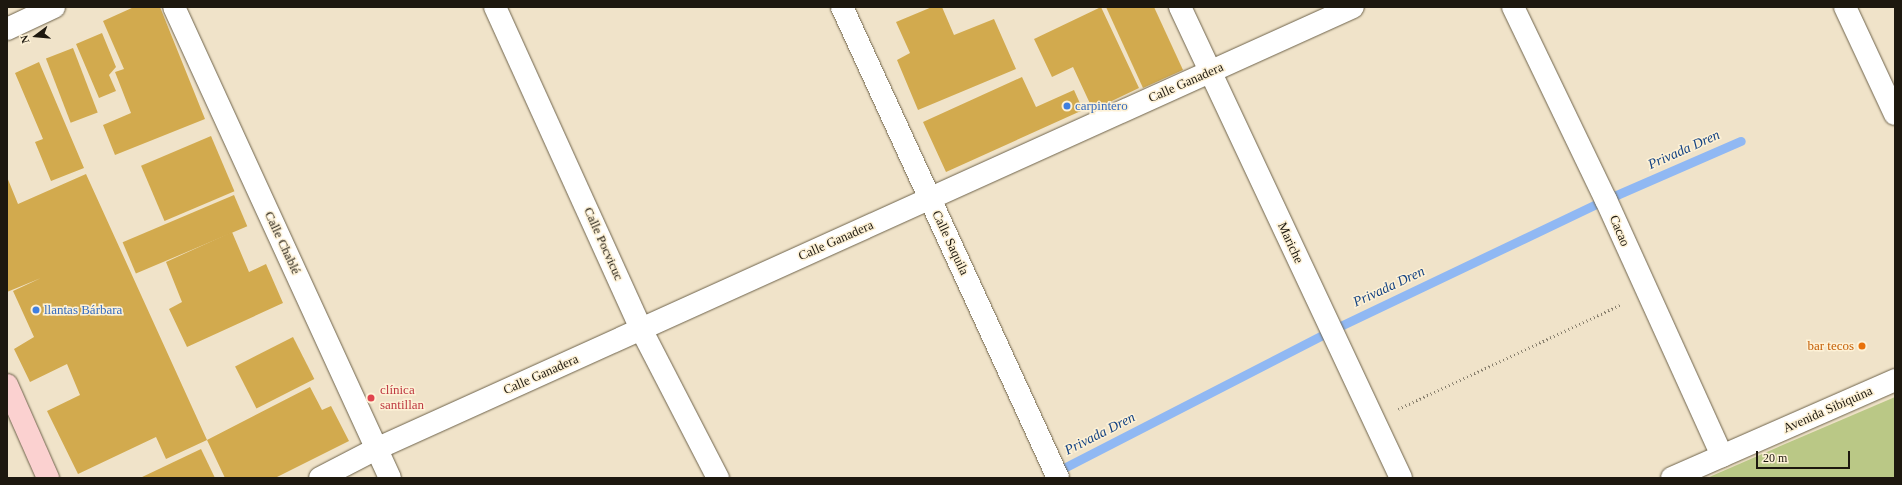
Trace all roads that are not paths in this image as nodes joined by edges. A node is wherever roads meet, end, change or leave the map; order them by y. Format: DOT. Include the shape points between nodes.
graph roads {
  1 [pos="54,7"];
  2 [pos="174,7"];
  3 [pos="495,7"];
  4 [pos="842,7"];
  5 [pos="1180,7"];
  6 [pos="1353,7"];
  7 [pos="1513,7"];
  8 [pos="1845,7"];
  9 [pos="7,29"];
  10 [pos="1210,72"];
  11 [pos="1895,114"];
  12 [pos="929,199"];
  13 [pos="641,329"];
  14 [pos="1895,380"];
  15 [pos="7,385"];
  16 [pos="376,449"];
  17 [pos="1722,456"];
  18 [pos="48,478"];
  19 [pos="320,478"];
  20 [pos="390,478"];
  21 [pos="718,478"];
  22 [pos="1058,478"];
  23 [pos="1401,478"];
  24 [pos="1672,478"];
  1 -- 9 [label="street"];
  2 -- 16 [label="street, Calle Chablé"];
  3 -- 13 [label="street, Calle Pocvicuc"];
  4 -- 12 [label="street, Calle Saquila"];
  5 -- 10 [label="street, Mariche"];
  6 -- 10 [label="street, Calle Ganadera"];
  7 -- 17 [label="street, Cacao" via="1606,200"];
  8 -- 11 [label="street"];
  10 -- 12 [label="street, Calle Ganadera"];
  10 -- 23 [label="street, Mariche"];
  12 -- 13 [label="street, Calle Ganadera"];
  12 -- 22 [label="street, Calle Saquila"];
  13 -- 16 [label="street, Calle Ganadera"];
  13 -- 21 [label="street, Calle Pocvicuc"];
  14 -- 17 [label="street, Avenida Sibiquina"];
  15 -- 18 [label="main road"];
  16 -- 19 [label="street, Calle Ganadera"];
  16 -- 20 [label="street, Calle Chablé"];
  17 -- 24 [label="street, Avenida Sibiquina"];
}
